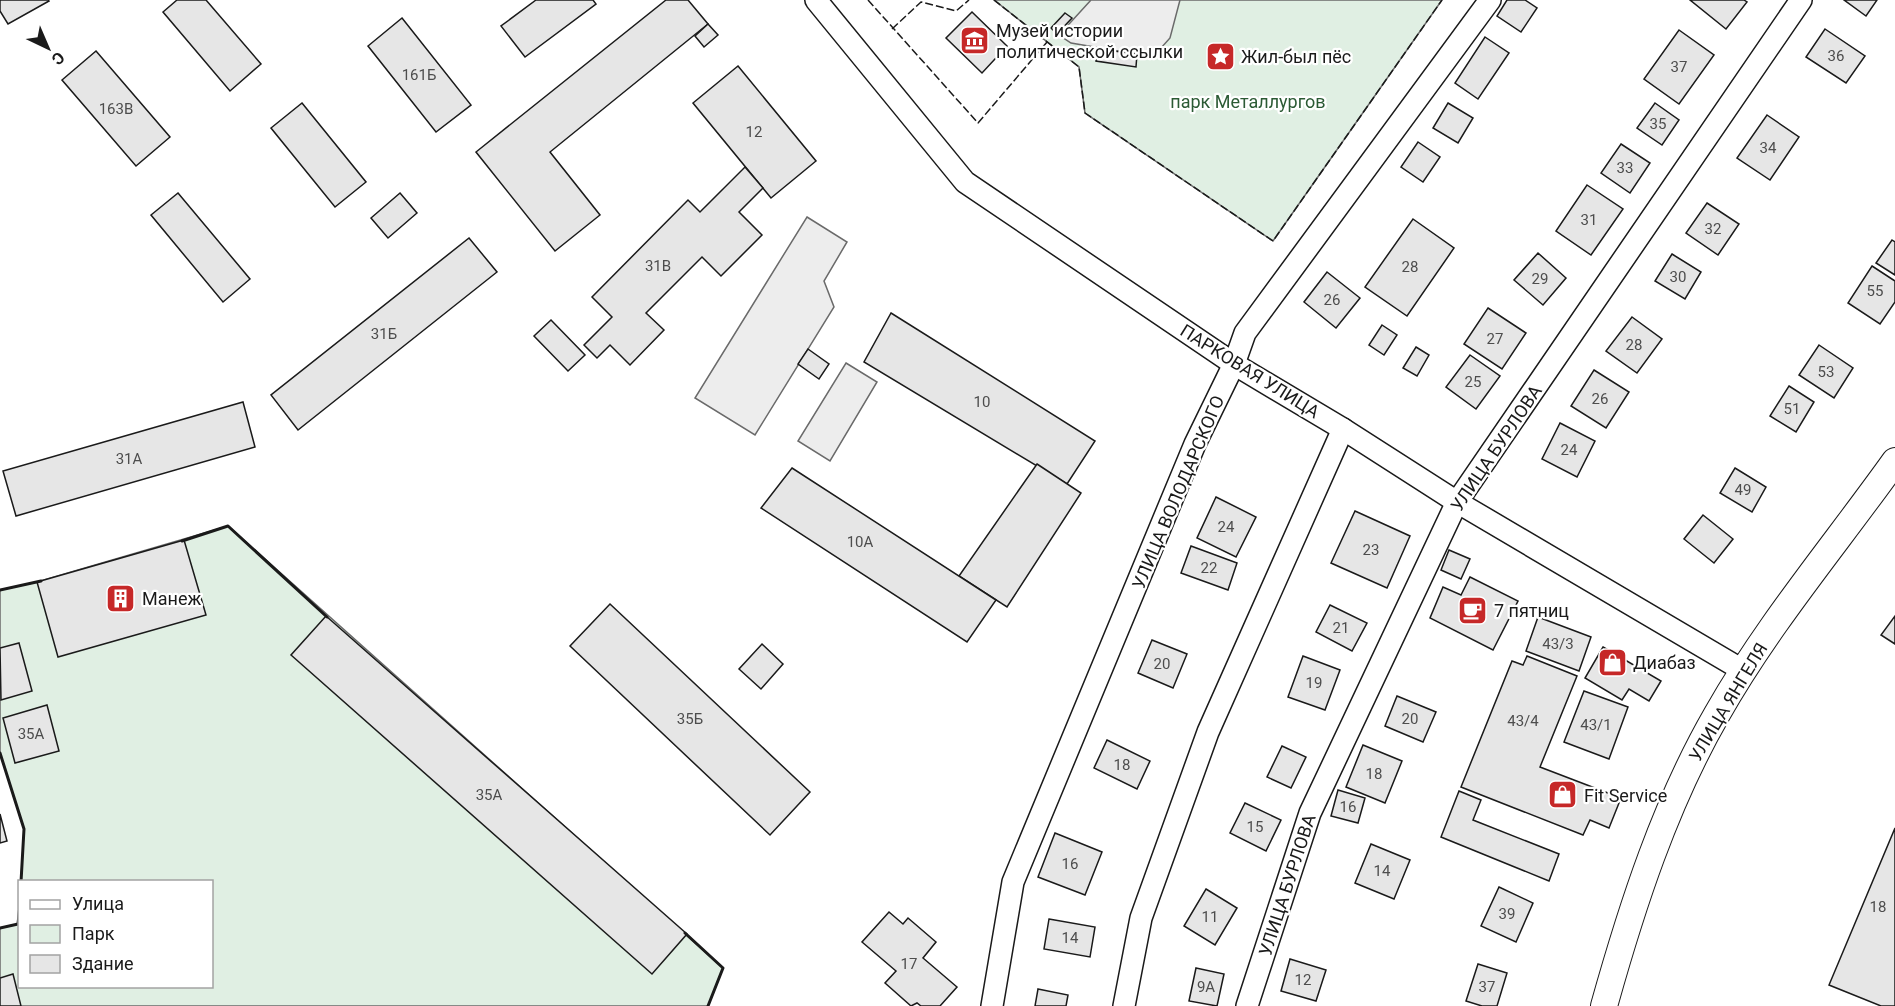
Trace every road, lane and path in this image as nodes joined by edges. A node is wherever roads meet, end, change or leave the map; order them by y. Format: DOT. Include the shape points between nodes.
graph roads {
  1 [pos="816,0"];
  2 [pos="1490,0"];
  3 [pos="1801,0"];
  4 [pos="1234,364"];
  5 [pos="1343,429"];
  6 [pos="1895,461"];
  7 [pos="1457,502"];
  8 [pos="1744,672"];
  9 [pos="992,1006"];
  10 [pos="1124,1006"];
  11 [pos="1247,1006"];
  12 [pos="1604,1006"];
  1 -- 4 [label="street, ПАРКОВАЯ УЛИЦА" via="965,182"];
  2 -- 4 [label="street, УЛИЦА ВОЛОДАРСКОГО" via="1245,333"];
  3 -- 7 [label="street, УЛИЦА БУРЛОВА"];
  4 -- 5 [label="street, ПАРКОВАЯ УЛИЦА"];
  4 -- 9 [label="street, УЛИЦА ВОЛОДАРСКОГО" via="1195,444 1013,882"];
  5 -- 7 [label="street, ПАРКОВАЯ УЛИЦА"];
  5 -- 10 [label="street" via="1208,732 1141,918"];
  6 -- 8 [label="street, УЛИЦА ЯНГЕЛЯ" via="1789,602"];
  7 -- 8 [label="street, ПАРКОВАЯ УЛИЦА"];
  7 -- 11 [label="street, УЛИЦА БУРЛОВА" via="1310,813"];
  8 -- 12 [label="street, УЛИЦА ЯНГЕЛЯ" via="1690,763 1635,903"];
}
